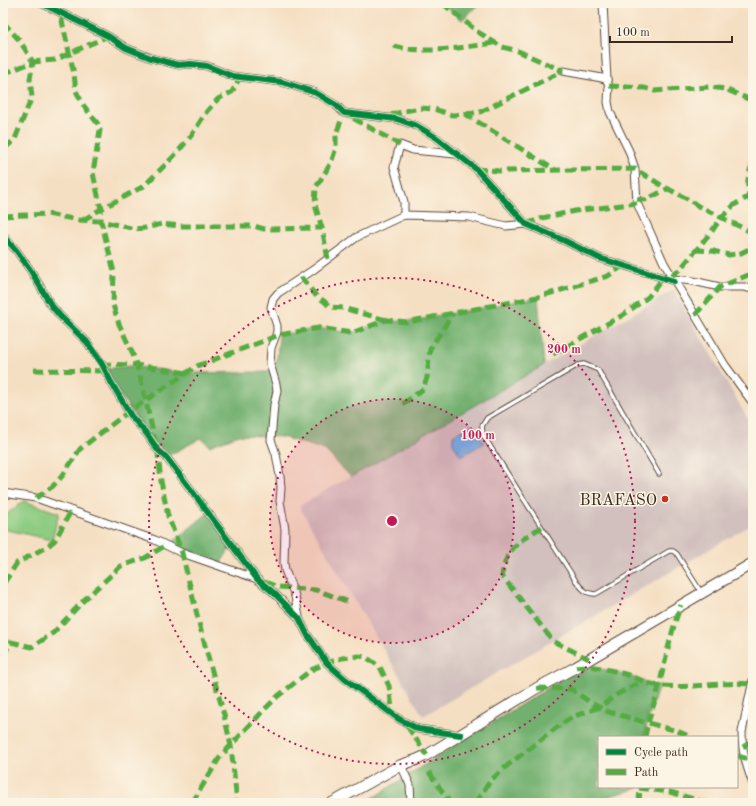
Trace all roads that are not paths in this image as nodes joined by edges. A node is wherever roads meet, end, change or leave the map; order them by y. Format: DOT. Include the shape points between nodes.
graph roads {
  1 [pos="40,3"];
  2 [pos="603,3"];
  3 [pos="563,71"];
  4 [pos="607,80"];
  5 [pos="456,154"];
  6 [pos="404,215"];
  7 [pos="526,224"];
  8 [pos="3,236"];
  9 [pos="674,280"];
  10 [pos="753,289"];
  11 [pos="753,403"];
  12 [pos="659,474"];
  13 [pos="3,493"];
  14 [pos="753,563"];
  15 [pos="257,579"];
  16 [pos="702,593"];
  17 [pos="299,618"];
  18 [pos="753,680"];
  19 [pos="461,735"];
  20 [pos="401,765"];
  21 [pos="753,784"];
  22 [pos="332,803"];
  23 [pos="410,803"];
  1 -- 5 [label="street" via="108,36 126,48 151,58 178,65 207,66 232,76 282,82 316,93 344,113 397,118 437,138"];
  2 -- 4 [label="street"];
  3 -- 4 [label="street"];
  4 -- 9 [label="street" via="610,112 629,151 634,169 637,203"];
  5 -- 6 [label="street" via="413,150 400,145 394,167 404,202"];
  5 -- 7 [label="street" via="476,169"];
  6 -- 7 [label="street" via="469,217 506,226"];
  6 -- 17 [label="street" via="357,237 273,299 271,307 277,326 270,364 277,391 271,440 281,482 280,501 286,529 285,570 295,596"];
  7 -- 9 [label="street" via="599,258"];
  8 -- 15 [label="street" via="31,271 51,305 87,342 128,412 166,457"];
  9 -- 10 [label="street"];
  9 -- 11 [label="street" via="725,365"];
  12 -- 16 [label="lane" via="598,370 584,364 578,365 487,418 482,426 483,435 584,591 596,594 673,551 678,554"];
  13 -- 15 [label="street" via="36,498"];
  14 -- 16 [label="street"];
  15 -- 17 [label="street"];
  16 -- 19 [label="street"];
  17 -- 19 [label="street" via="326,663 399,719 418,728"];
  18 -- 21 [label="street" via="742,738 744,758"];
  19 -- 20 [label="street" via="416,760"];
  20 -- 22 [label="street"];
  20 -- 23 [label="street" via="410,785"];
}
